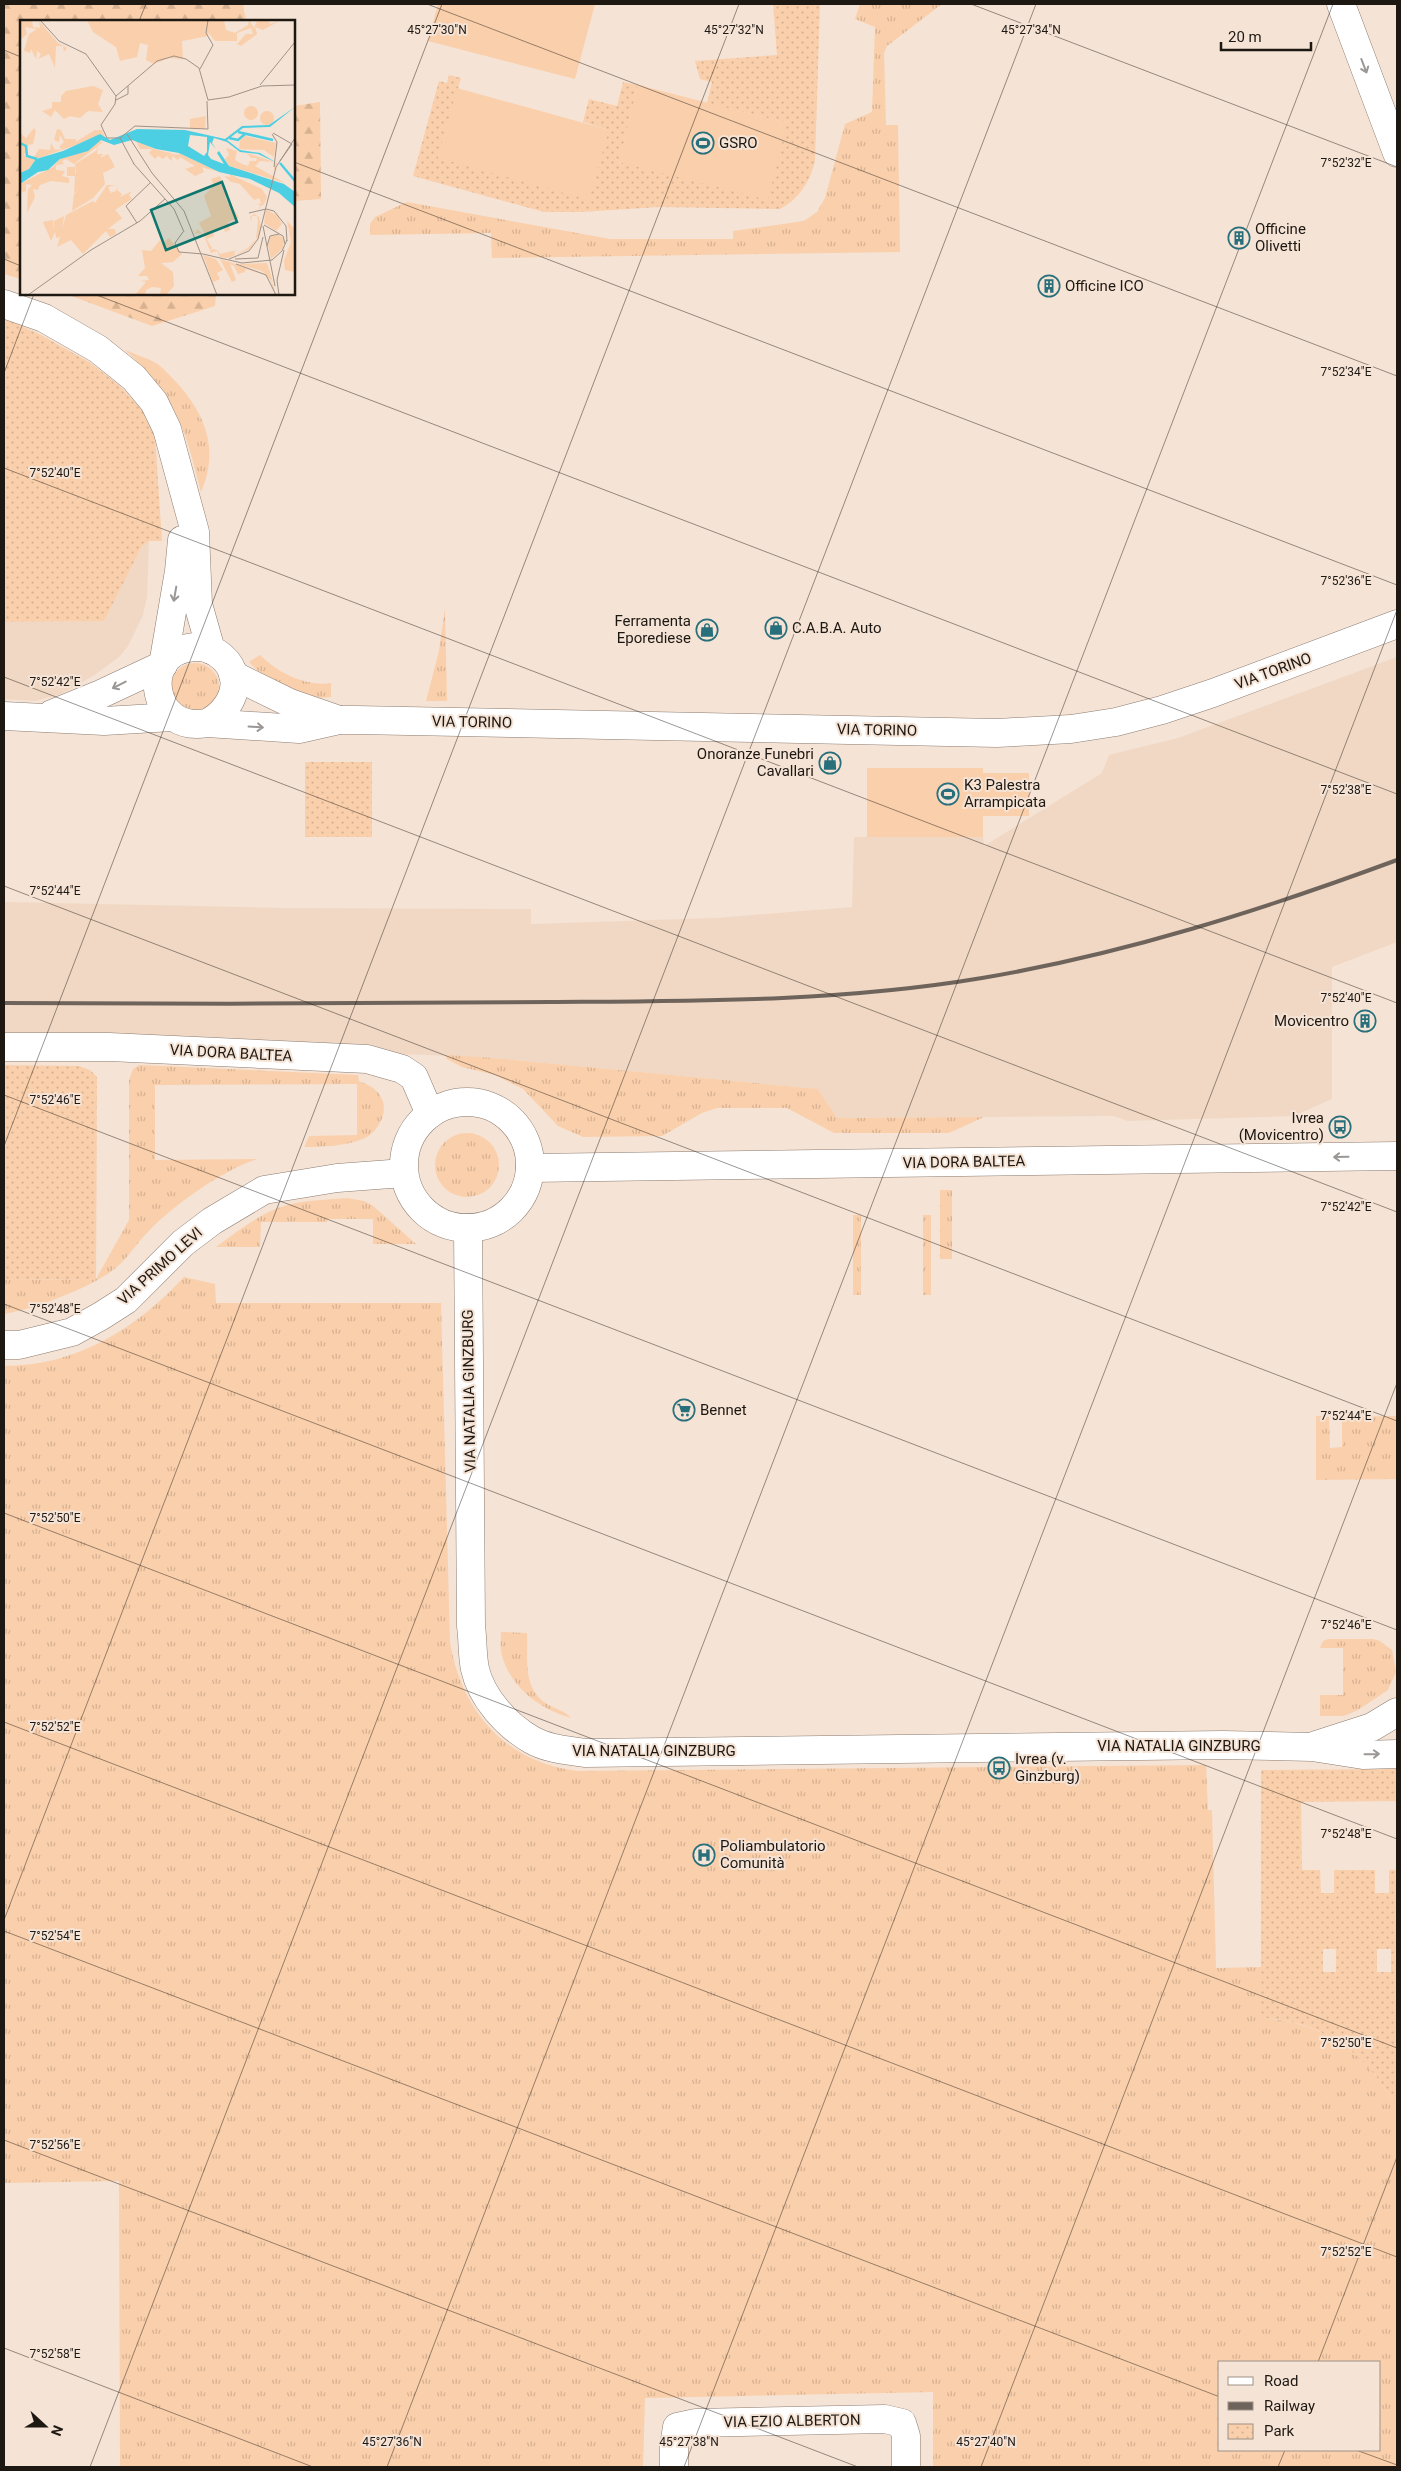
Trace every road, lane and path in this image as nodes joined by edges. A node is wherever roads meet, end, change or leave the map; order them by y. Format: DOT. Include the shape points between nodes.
graph roads {
  1 [pos="1341,4"];
  2 [pos="1397,152"];
  3 [pos="4,304"];
  4 [pos="184,493"];
  5 [pos="1397,624"];
  6 [pos="211,650"];
  7 [pos="163,665"];
  8 [pos="233,675"];
  9 [pos="4,716"];
  10 [pos="45,716"];
  11 [pos="172,717"];
  12 [pos="339,720"];
  13 [pos="207,723"];
  14 [pos="4,1047"];
  15 [pos="430,1114"];
  16 [pos="1397,1156"];
  17 [pos="530,1168"];
  18 [pos="404,1173"];
  19 [pos="468,1228"];
  20 [pos="4,1345"];
  21 [pos="1397,1712"];
  22 [pos="1312,1747"];
  23 [pos="1397,1754"];
  24 [pos="674,2467"];
  25 [pos="906,2467"];
  1 -- 2 [label="street, one-way"];
  3 -- 4 [label="street" via="44,318 98,349 134,378 154,402 167,429"];
  4 -- 6 [label="street" via="196,532 198,604"];
  4 -- 7 [label="street, one-way" via="179,570"];
  5 -- 12 [label="street, VIA TORINO" via="1162,710 1071,729 996,733"];
  6 -- 7 [label="street, VIA TORINO" via="198,646 184,648"];
  6 -- 8 [label="street, VIA TORINO" via="226,660"];
  7 -- 10 [label="street, VIA TORINO, one-way"];
  7 -- 11 [label="street" via="158,678 158,693 162,706"];
  8 -- 12 [label="street, VIA TORINO" via="290,703"];
  8 -- 13 [label="street" via="233,699 218,717"];
  9 -- 10 [label="street, VIA TORINO"];
  10 -- 11 [label="street, VIA TORINO" via="104,721"];
  11 -- 13 [label="street, VIA TORINO" via="184,723"];
  13 -- 12 [label="street, VIA TORINO, one-way" via="299,729"];
  14 -- 15 [label="street, VIA DORA BALTEA" via="367,1059 402,1069 414,1077"];
  15 -- 17 [label="street" via="462,1102 494,1108 519,1130 528,1151"];
  15 -- 18 [label="street" via="416,1128 406,1147"];
  16 -- 17 [label="street, VIA DORA BALTEA, one-way"];
  17 -- 19 [label="street" via="522,1195 513,1208 490,1224"];
  18 -- 19 [label="street" via="412,1196 428,1216 449,1226"];
  18 -- 20 [label="street, VIA PRIMO LEVI" via="337,1178 264,1190 212,1221 183,1243 126,1300 101,1316 72,1332 19,1345"];
  19 -- 22 [label="street, VIA NATALIA GINZBURG" via="475,1670 488,1699 509,1722 532,1740 584,1753 1223,1745"];
  21 -- 22 [label="street, VIA NATALIA GINZBURG" via="1372,1727"];
  22 -- 23 [label="street, VIA NATALIA GINZBURG, one-way" via="1363,1754"];
  24 -- 25 [label="street, VIA EZIO ALBERTON" via="677,2427 696,2423 885,2419 902,2423 906,2436"];
}
